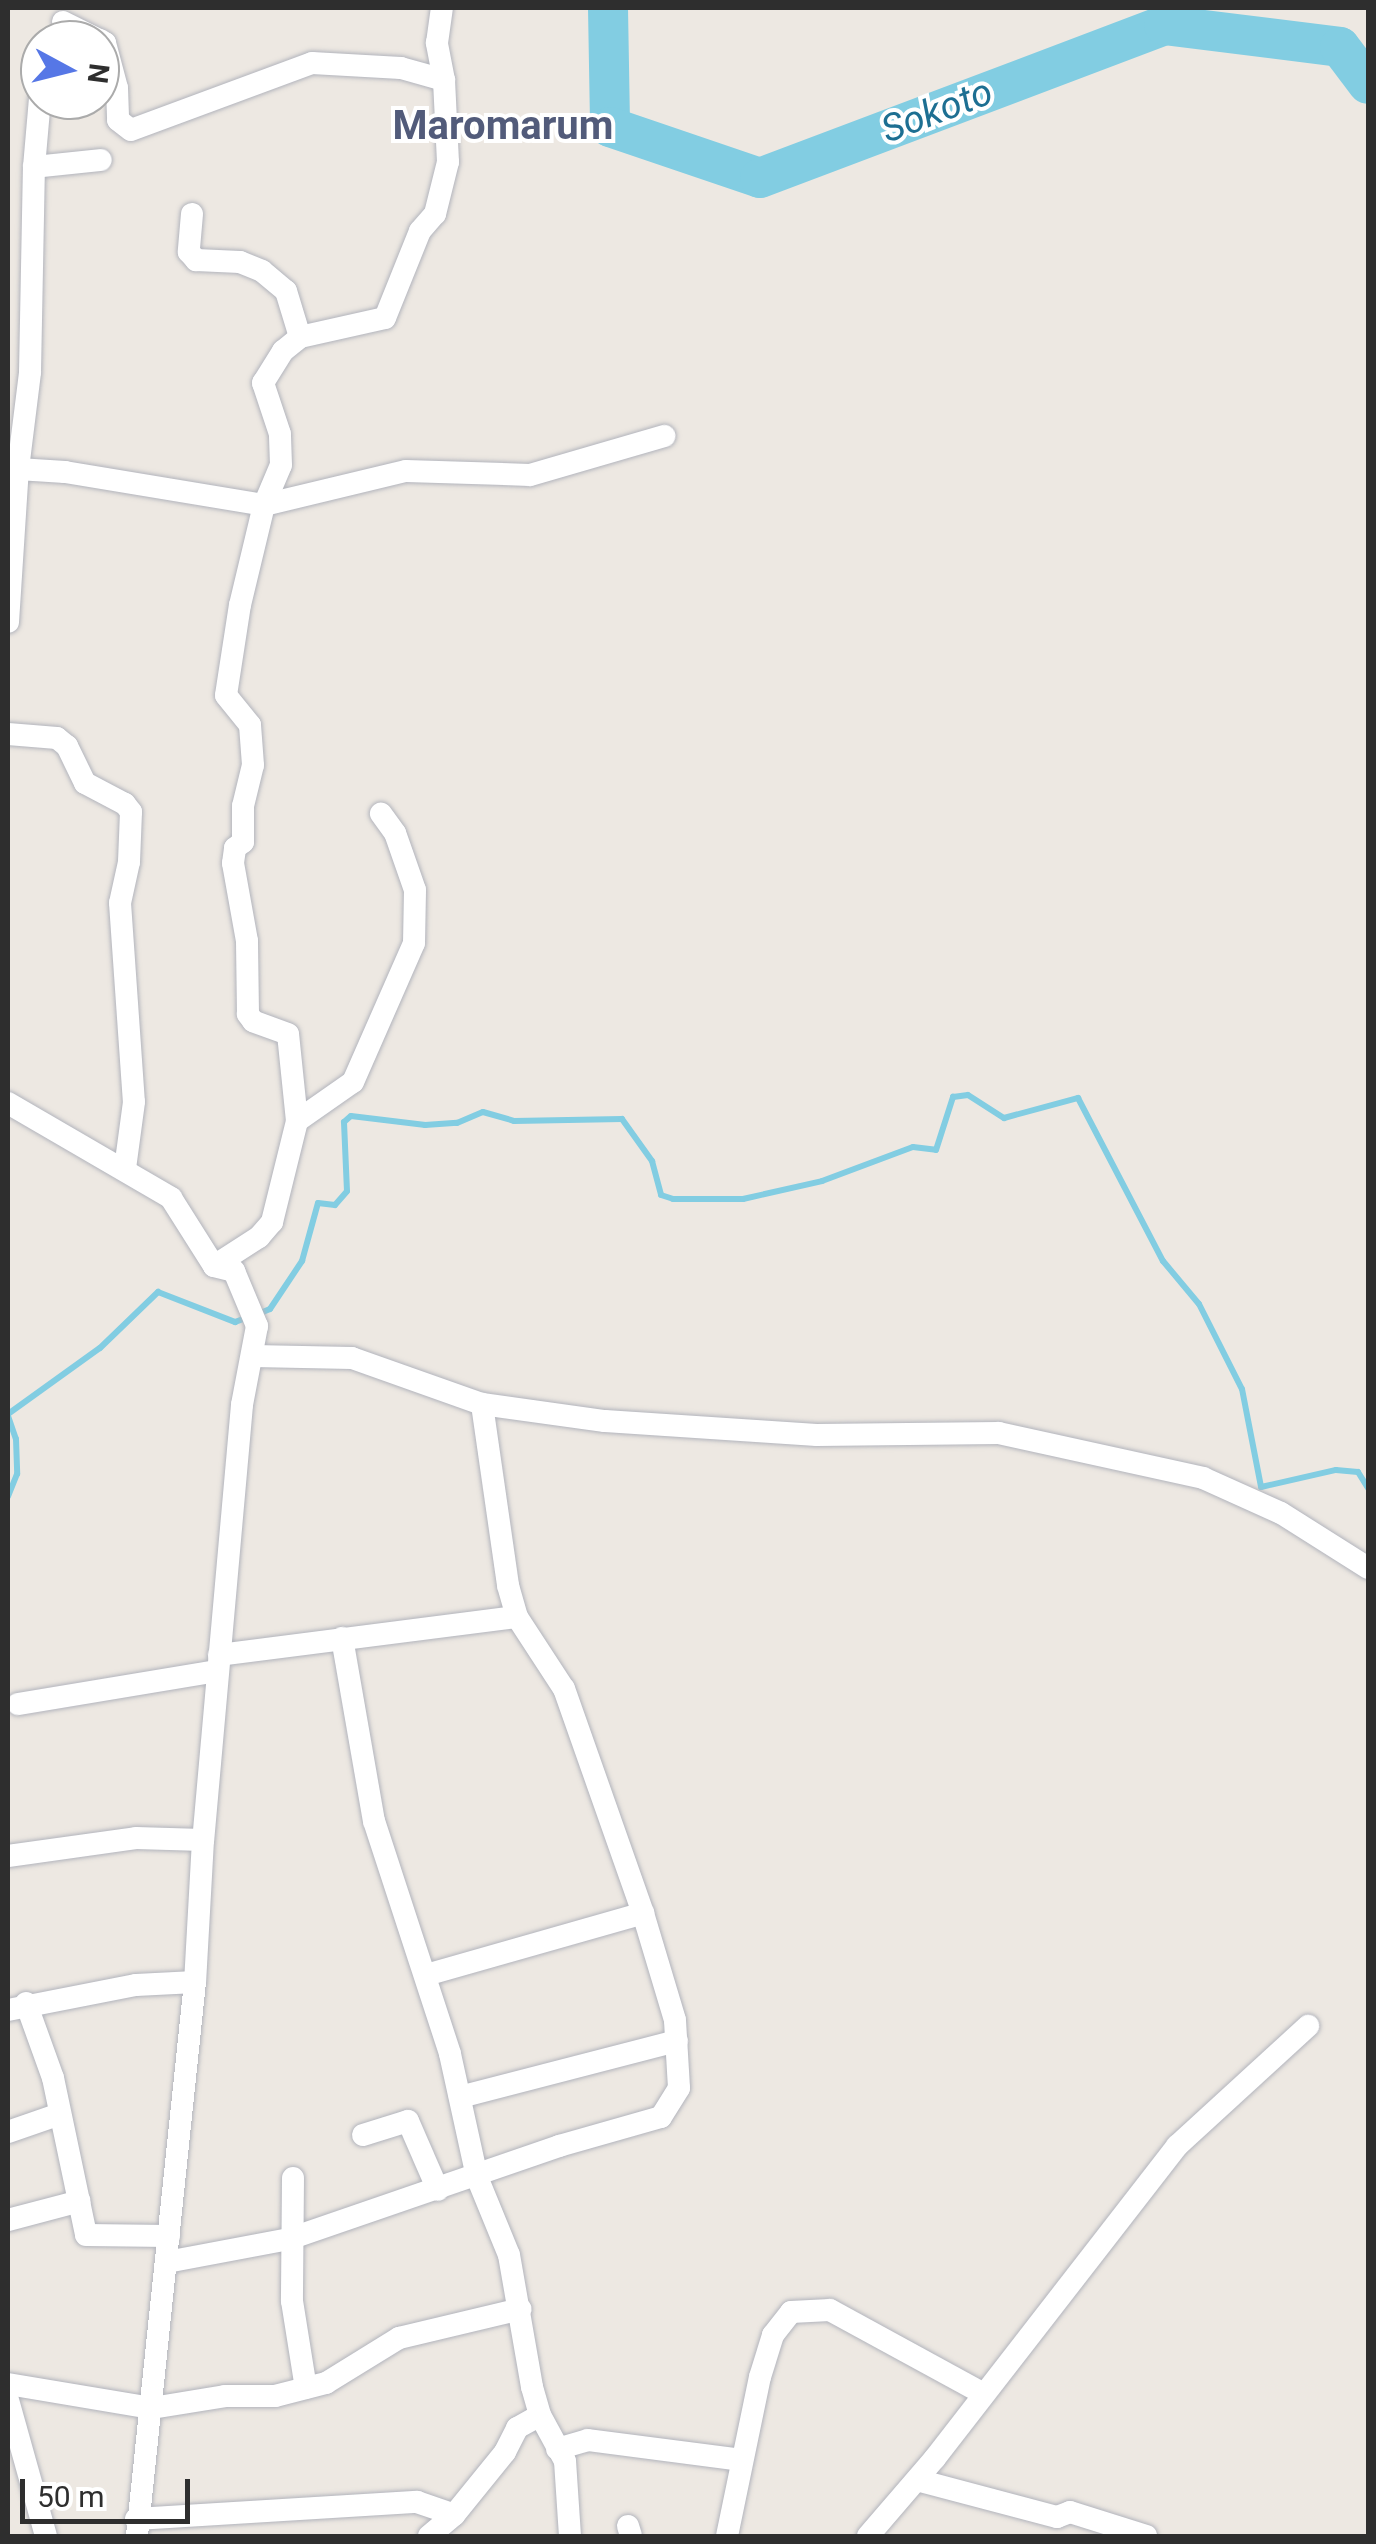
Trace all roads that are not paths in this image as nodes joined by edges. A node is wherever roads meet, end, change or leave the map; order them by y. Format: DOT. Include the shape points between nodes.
graph roads {
  1 [pos="442,8"];
  2 [pos="444,80"];
  3 [pos="38,120"];
  4 [pos="118,120"];
  5 [pos="101,160"];
  6 [pos="34,167"];
  7 [pos="192,214"];
  8 [pos="8,272"];
  9 [pos="32,277"];
  10 [pos="300,337"];
  11 [pos="664,436"];
  12 [pos="13,473"];
  13 [pos="264,505"];
  14 [pos="8,622"];
  15 [pos="8,734"];
  16 [pos="381,814"];
  17 [pos="8,1104"];
  18 [pos="298,1120"];
  19 [pos="124,1169"];
  20 [pos="214,1266"];
  21 [pos="253,1356"];
  22 [pos="482,1404"];
  23 [pos="1368,1568"];
  24 [pos="517,1617"];
  25 [pos="342,1638"];
  26 [pos="218,1663"];
  27 [pos="18,1704"];
  28 [pos="203,1840"];
  29 [pos="8,1856"];
  30 [pos="643,1913"];
  31 [pos="426,1976"];
  32 [pos="195,1982"];
  33 [pos="17,2007"];
  34 [pos="1308,2026"];
  35 [pos="677,2041"];
  36 [pos="460,2097"];
  37 [pos="60,2114"];
  38 [pos="8,2132"];
  39 [pos="364,2135"];
  40 [pos="477,2177"];
  41 [pos="293,2178"];
  42 [pos="438,2190"];
  43 [pos="80,2201"];
  44 [pos="8,2220"];
  45 [pos="169,2236"];
  46 [pos="289,2239"];
  47 [pos="167,2262"];
  48 [pos="522,2309"];
  49 [pos="306,2388"];
  50 [pos="11,2392"];
  51 [pos="984,2394"];
  52 [pos="152,2408"];
  53 [pos="540,2415"];
  54 [pos="558,2449"];
  55 [pos="740,2460"];
  56 [pos="917,2480"];
  57 [pos="454,2514"];
  58 [pos="136,2528"];
  59 [pos="46,2536"];
  60 [pos="430,2536"];
  61 [pos="570,2536"];
  62 [pos="727,2536"];
  63 [pos="868,2536"];
  64 [pos="1146,2536"];
  1 -- 2 [label="street" via="437,42"];
  2 -- 4 [label="street" via="401,68 312,63 131,130"];
  2 -- 10 [label="street" via="448,162 442,192 385,318"];
  3 -- 6 [label="street"];
  5 -- 6 [label="street"];
  6 -- 9 [label="street"];
  7 -- 10 [label="street" via="189,252 196,260 240,262 262,271 286,291"];
  8 -- 9 [label="street"];
  9 -- 12 [label="street" via="30,372"];
  10 -- 13 [label="street" via="263,383 280,434 281,465"];
  11 -- 13 [label="street" via="530,475 406,471"];
  12 -- 13 [label="street" via="65,472"];
  12 -- 14 [label="street"];
  13 -- 18 [label="street" via="226,695 250,724 253,765 233,863 247,941 248,1014 288,1034"];
  15 -- 19 [label="street" via="57,738 85,783 130,812 120,903 134,1102"];
  16 -- 18 [label="street" via="396,833 415,890 414,943 354,1082"];
  17 -- 19 [label="street"];
  18 -- 20 [label="street" via="272,1222"];
  19 -- 20 [label="street" via="171,1198"];
  20 -- 21 [label="street" via="234,1271 249,1298 257,1326"];
  21 -- 22 [label="street" via="352,1358"];
  21 -- 26 [label="street" via="242,1405"];
  22 -- 23 [label="street" via="726,1432 999,1433 1203,1478 1281,1513"];
  22 -- 24 [label="street"];
  24 -- 25 [label="street"];
  24 -- 30 [label="street" via="564,1689"];
  25 -- 26 [label="street"];
  25 -- 31 [label="street" via="374,1821"];
  26 -- 27 [label="street"];
  26 -- 28 [label="street"];
  28 -- 29 [label="street" via="136,1838"];
  28 -- 32 [label="street"];
  30 -- 31 [label="street"];
  30 -- 35 [label="street"];
  31 -- 36 [label="street"];
  32 -- 33 [label="street" via="136,1985"];
  32 -- 45 [label="street"];
  33 -- 37 [label="street" via="53,2078"];
  34 -- 51 [label="street" via="1177,2146"];
  35 -- 36 [label="street"];
  35 -- 40 [label="street" via="679,2088 661,2117"];
  36 -- 40 [label="street"];
  37 -- 38 [label="street"];
  37 -- 43 [label="street"];
  39 -- 42 [label="street" via="408,2121"];
  40 -- 42 [label="street"];
  40 -- 48 [label="street" via="509,2255"];
  41 -- 46 [label="street"];
  42 -- 46 [label="street"];
  43 -- 44 [label="street"];
  43 -- 45 [label="street" via="86,2235"];
  45 -- 47 [label="street"];
  46 -- 47 [label="street"];
  46 -- 49 [label="street"];
  47 -- 52 [label="street"];
  48 -- 49 [label="street" via="399,2338 326,2383"];
  48 -- 53 [label="street"];
  49 -- 52 [label="street"];
  50 -- 52 [label="street"];
  50 -- 59 [label="street"];
  51 -- 55 [label="street" via="830,2310 790,2312 773,2336"];
  51 -- 56 [label="street"];
  52 -- 58 [label="street"];
  53 -- 54 [label="street"];
  53 -- 57 [label="street" via="517,2428"];
  54 -- 55 [label="street" via="588,2440"];
  54 -- 61 [label="street" via="565,2461"];
  55 -- 62 [label="street"];
  56 -- 63 [label="street"];
  56 -- 64 [label="street" via="1057,2517 1070,2512"];
  57 -- 58 [label="street" via="417,2502"];
  57 -- 60 [label="street"];
}
